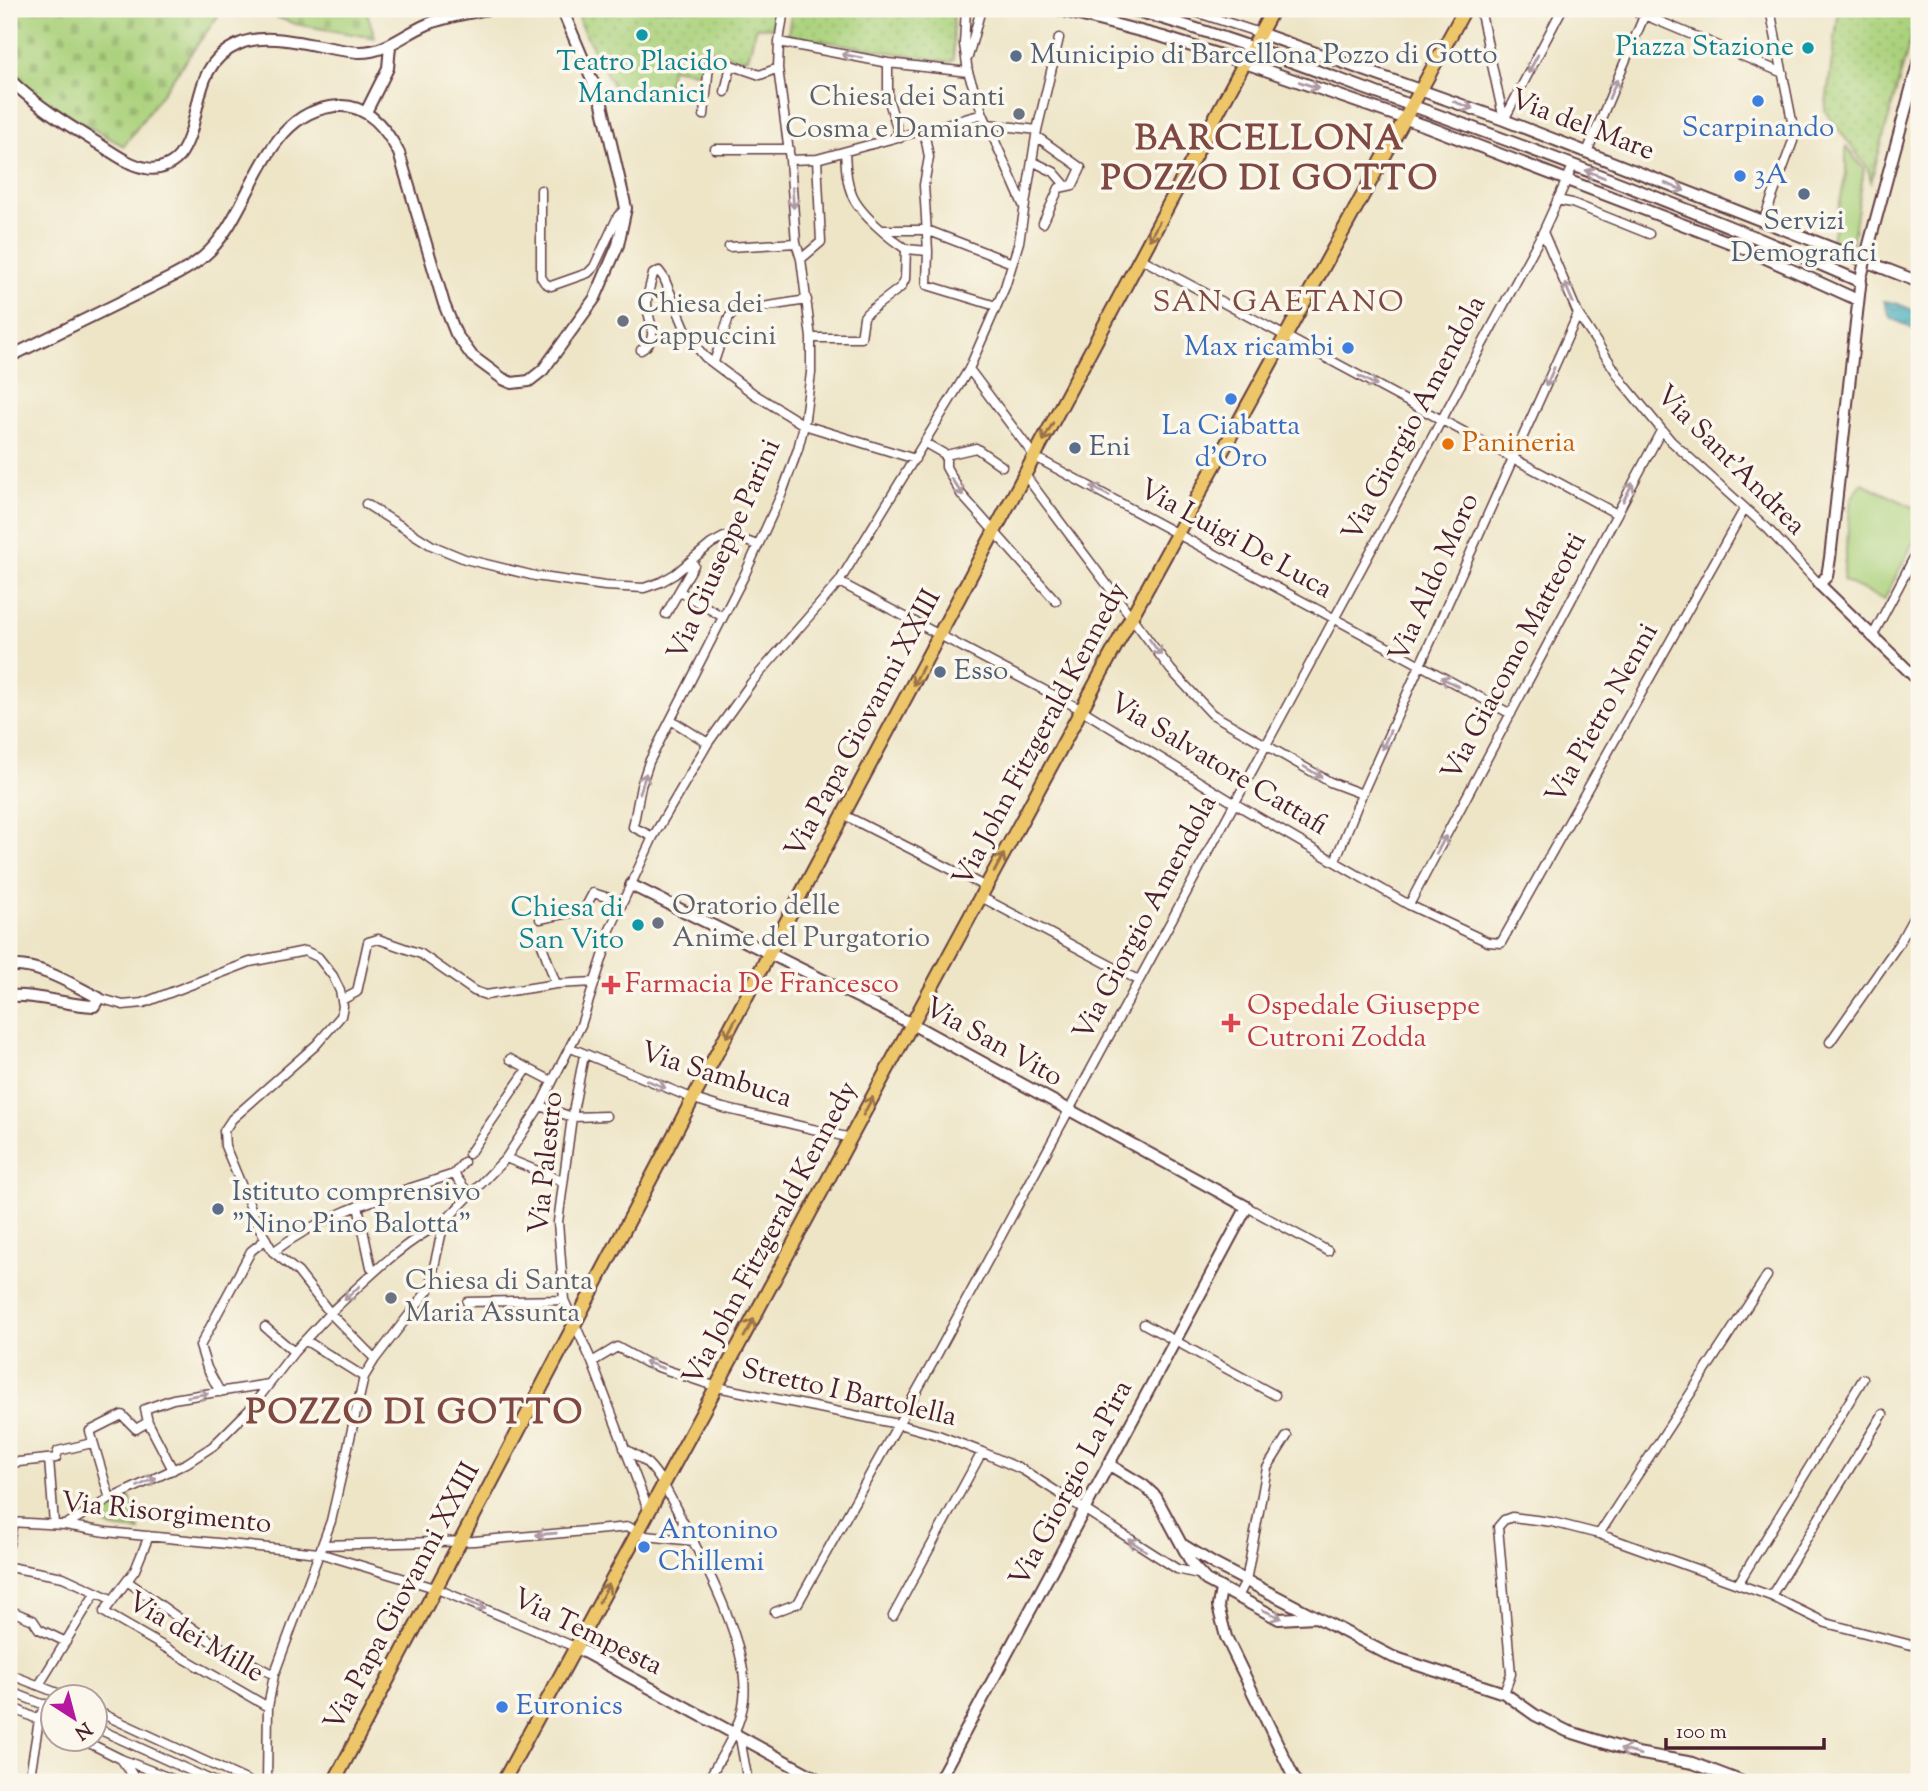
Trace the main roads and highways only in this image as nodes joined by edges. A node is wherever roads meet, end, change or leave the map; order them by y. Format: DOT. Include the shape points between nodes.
graph roads {
  1 [pos="1273,9"];
  2 [pos="1465,9"];
  3 [pos="334,1782"];
  4 [pos="503,1782"];
  1 -- 3 [label="main road, Via Papa Giovanni XXIII, one-way"];
  4 -- 2 [label="main road, Via John Fitzgerald Kennedy, one-way"];
}
